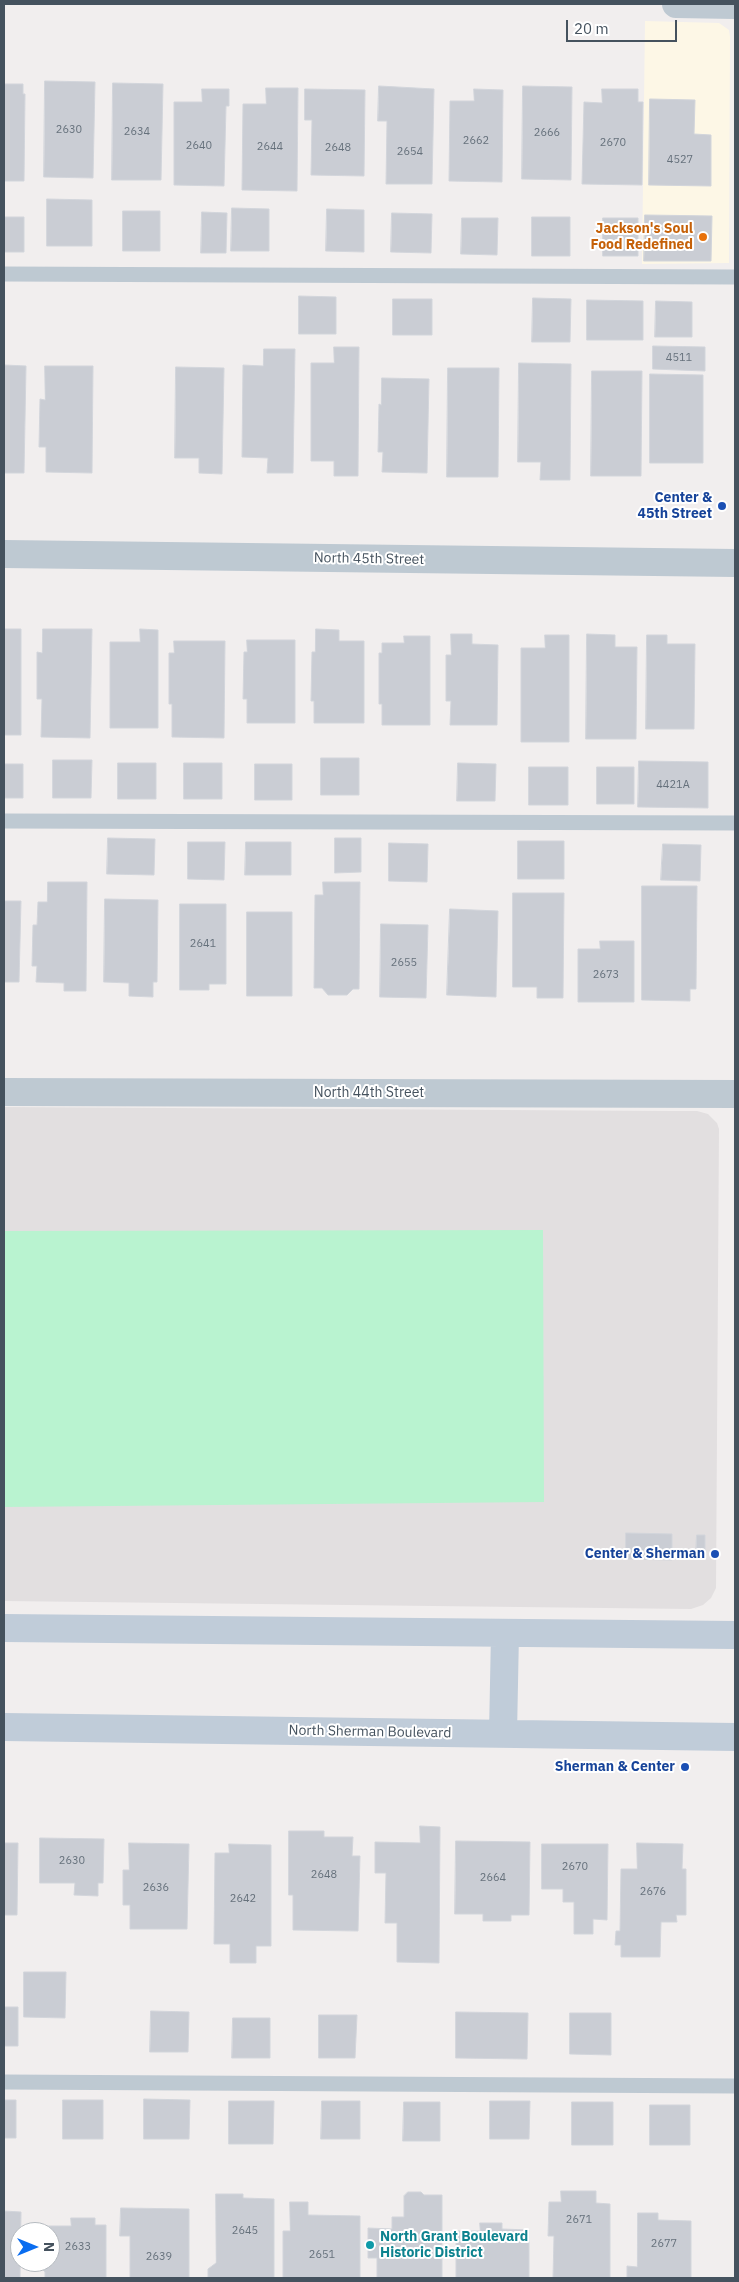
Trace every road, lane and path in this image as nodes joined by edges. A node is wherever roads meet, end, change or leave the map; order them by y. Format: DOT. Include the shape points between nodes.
graph roads {
  1 [pos="676,4"];
  2 [pos="735,5"];
  3 [pos="4,274"];
  4 [pos="735,277"];
  5 [pos="4,554"];
  6 [pos="735,564"];
  7 [pos="4,821"];
  8 [pos="735,823"];
  9 [pos="4,1092"];
  10 [pos="735,1094"];
  11 [pos="4,1628"];
  12 [pos="504,1633"];
  13 [pos="735,1635"];
  14 [pos="4,1727"];
  15 [pos="503,1734"];
  16 [pos="735,1736"];
  17 [pos="4,2082"];
  18 [pos="735,2086"];
  1 -- 2 [label="street"];
  3 -- 4 [label="lane"];
  5 -- 6 [label="street, North 45th Street"];
  7 -- 8 [label="lane"];
  9 -- 10 [label="street, North 44th Street"];
  11 -- 12 [label="main road"];
  12 -- 13 [label="main road"];
  12 -- 15 [label="main road"];
  14 -- 15 [label="main road, North Sherman Boulevard"];
  15 -- 16 [label="main road, North Sherman Boulevard"];
  17 -- 18 [label="lane"];
}
